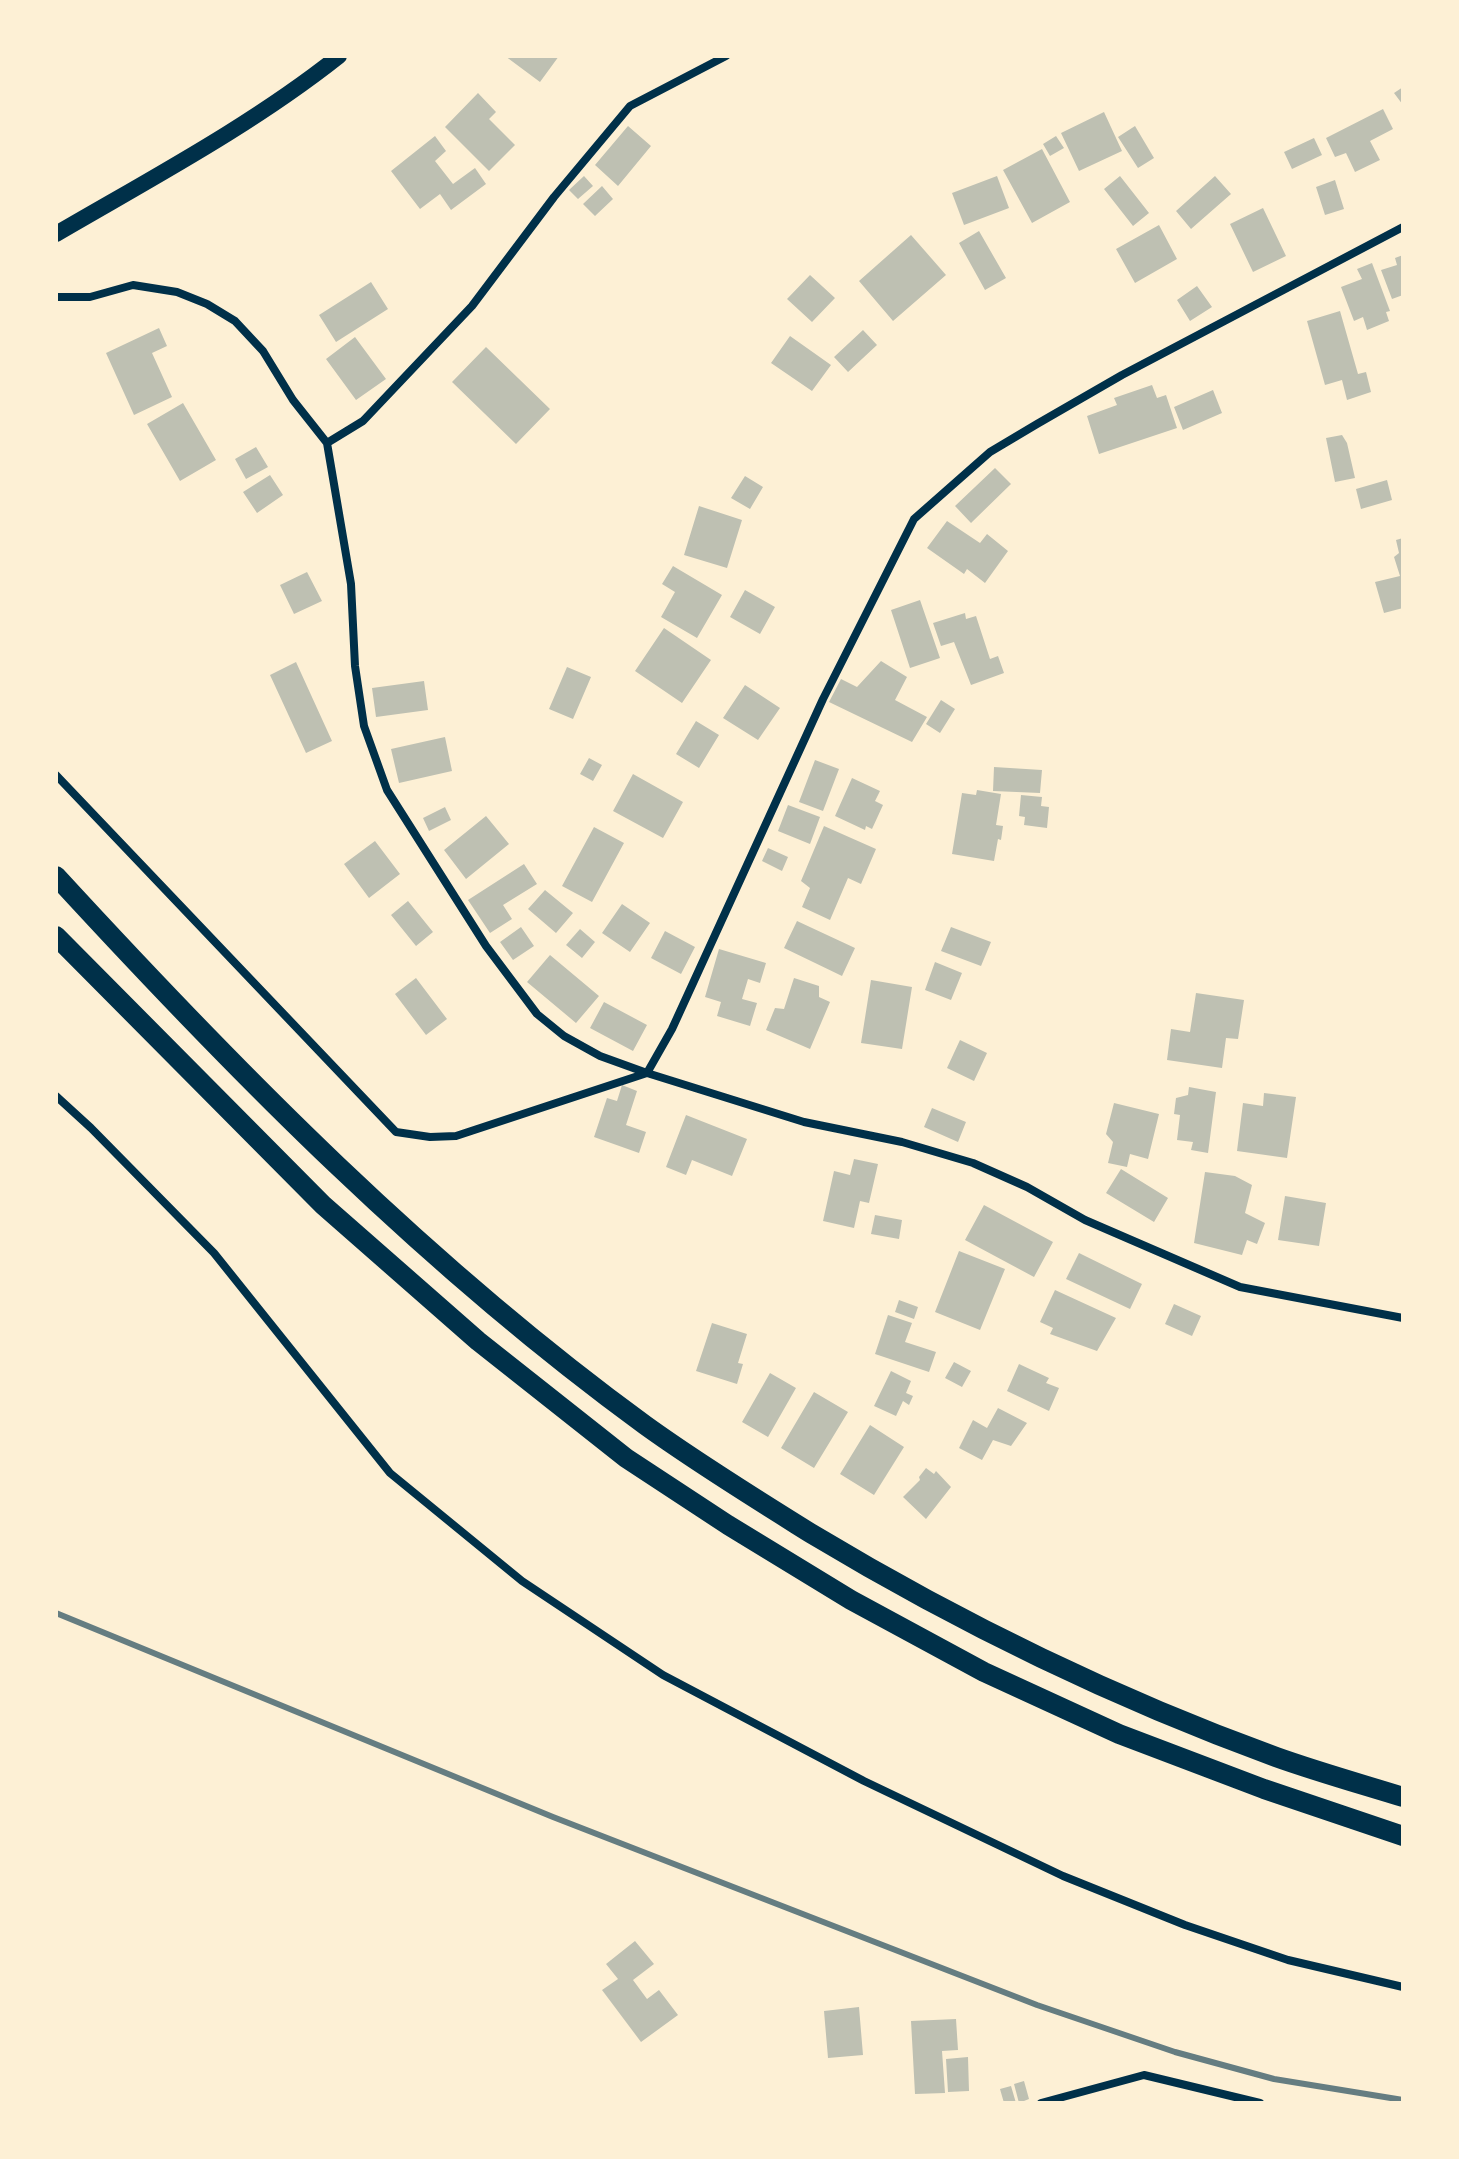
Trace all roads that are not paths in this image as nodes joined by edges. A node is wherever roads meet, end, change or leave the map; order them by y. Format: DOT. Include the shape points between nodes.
graph roads {
  1 [pos="339,56"];
  2 [pos="726,56"];
  3 [pos="1403,227"];
  4 [pos="56,234"];
  5 [pos="56,297"];
  6 [pos="327,443"];
  7 [pos="56,775"];
  8 [pos="56,876"];
  9 [pos="56,936"];
  10 [pos="647,1073"];
  11 [pos="56,1096"];
  12 [pos="1403,1318"];
  13 [pos="1403,1797"];
  14 [pos="1403,1836"];
  15 [pos="1403,1987"];
  16 [pos="1041,2103"];
  17 [pos="1260,2103"];
  1 -- 4 [label="main road" via="184,159"];
  2 -- 6 [label="street" via="630,106 472,306 363,421"];
  3 -- 10 [label="street" via="1122,375 990,452 914,519"];
  5 -- 6 [label="street" via="90,297 133,285 177,292 207,304 235,321 263,351"];
  6 -- 10 [label="street" via="351,584 364,726 387,790 486,946 537,1014 600,1056"];
  7 -- 10 [label="street" via="396,1132 456,1136"];
  8 -- 13 [label="highway" via="345,1175 502,1314 646,1426 812,1534 998,1638 1277,1757"];
  9 -- 14 [label="highway" via="323,1205 478,1341 626,1458 851,1600 984,1672 1119,1734"];
  10 -- 12 [label="street" via="804,1122 973,1163 1085,1220 1240,1287"];
  11 -- 15 [label="street" via="214,1253 390,1473 535,1590 663,1675 864,1781 1063,1876 1288,1960"];
  16 -- 17 [label="street" via="1144,2075"];
}
